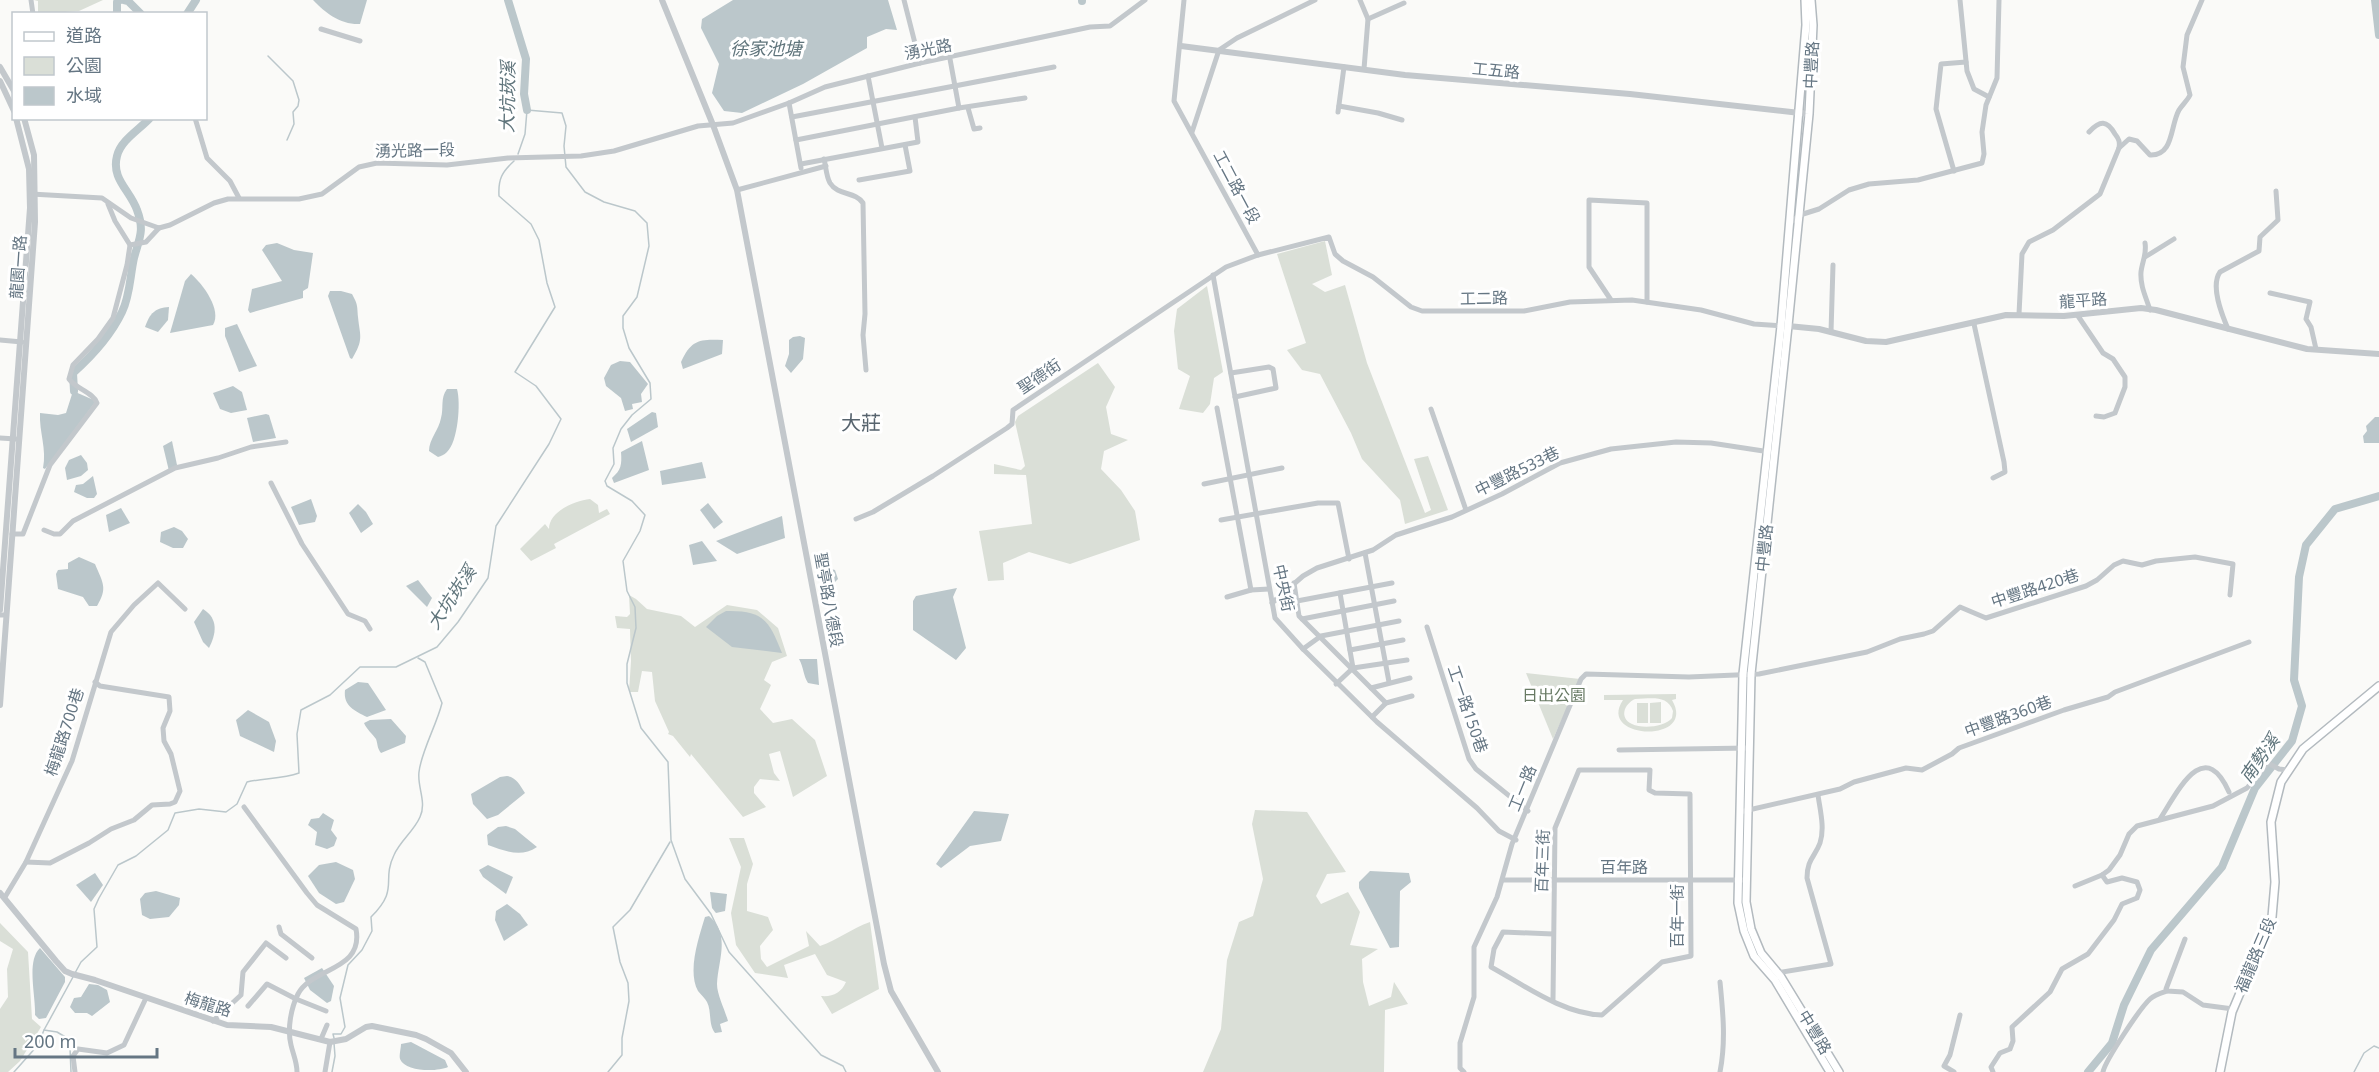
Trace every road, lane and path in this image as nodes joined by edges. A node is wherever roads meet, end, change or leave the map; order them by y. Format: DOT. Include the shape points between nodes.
graph roads {
  1 [pos="662,0"];
  2 [pos="904,0"];
  3 [pos="1145,0"];
  4 [pos="1184,0"];
  5 [pos="1315,0"];
  6 [pos="1360,0"];
  7 [pos="1805,0"];
  8 [pos="1811,0"];
  9 [pos="1960,0"];
  10 [pos="1999,0"];
  11 [pos="2202,0"];
  12 [pos="1404,3"];
  13 [pos="1368,19"];
  14 [pos="321,29"];
  15 [pos="360,41"];
  16 [pos="1808,42"];
  17 [pos="1181,45"];
  18 [pos="1219,50"];
  19 [pos="950,58"];
  20 [pos="1966,62"];
  21 [pos="920,63"];
  22 [pos="0,67"];
  23 [pos="1054,67"];
  24 [pos="1344,67"];
  25 [pos="1364,69"];
  26 [pos="868,76"];
  27 [pos="0,81"];
  28 [pos="954,86"];
  29 [pos="12,88"];
  30 [pos="1989,97"];
  31 [pos="1025,98"];
  32 [pos="873,102"];
  33 [pos="789,103"];
  34 [pos="12,107"];
  35 [pos="959,108"];
  36 [pos="969,108"];
  37 [pos="1799,113"];
  38 [pos="1809,114"];
  39 [pos="792,117"];
  40 [pos="915,117"];
  41 [pos="17,120"];
  42 [pos="24,120"];
  43 [pos="195,120"];
  44 [pos="1402,120"];
  45 [pos="714,125"];
  46 [pos="877,125"];
  47 [pos="980,128"];
  48 [pos="1192,132"];
  49 [pos="2089,132"];
  50 [pos="796,140"];
  51 [pos="905,145"];
  52 [pos="882,148"];
  53 [pos="2120,148"];
  54 [pos="824,159"];
  55 [pos="801,164"];
  56 [pos="826,166"];
  57 [pos="1954,171"];
  58 [pos="802,172"];
  59 [pos="859,180"];
  60 [pos="736,190"];
  61 [pos="2276,190"];
  62 [pos="33,194"];
  63 [pos="239,198"];
  64 [pos="108,202"];
  65 [pos="1800,215"];
  66 [pos="1790,223"];
  67 [pos="159,228"];
  68 [pos="2174,239"];
  69 [pos="2145,243"];
  70 [pos="130,245"];
  71 [pos="1258,255"];
  72 [pos="2145,257"];
  73 [pos="1833,265"];
  74 [pos="1213,275"];
  75 [pos="2270,293"];
  76 [pos="1611,300"];
  77 [pos="1647,302"];
  78 [pos="2150,309"];
  79 [pos="2019,314"];
  80 [pos="2078,315"];
  81 [pos="1974,324"];
  82 [pos="1785,326"];
  83 [pos="2228,329"];
  84 [pos="1831,332"];
  85 [pos="0,340"];
  86 [pos="23,342"];
  87 [pos="2316,349"];
  88 [pos="2379,354"];
  89 [pos="866,370"];
  90 [pos="1231,373"];
  91 [pos="1235,397"];
  92 [pos="1217,408"];
  93 [pos="1431,409"];
  94 [pos="2096,416"];
  95 [pos="0,438"];
  96 [pos="15,439"];
  97 [pos="286,442"];
  98 [pos="1772,452"];
  99 [pos="1282,468"];
  100 [pos="1249,474"];
  101 [pos="1231,477"];
  102 [pos="1994,477"];
  103 [pos="271,483"];
  104 [pos="1204,484"];
  105 [pos="1466,510"];
  106 [pos="1256,514"];
  107 [pos="1238,518"];
  108 [pos="856,519"];
  109 [pos="1221,520"];
  110 [pos="44,530"];
  111 [pos="12,534"];
  112 [pos="1365,553"];
  113 [pos="1349,559"];
  114 [pos="1294,583"];
  115 [pos="1392,583"];
  116 [pos="1371,587"];
  117 [pos="1269,589"];
  118 [pos="1251,590"];
  119 [pos="1340,592"];
  120 [pos="2230,595"];
  121 [pos="1227,597"];
  122 [pos="1297,601"];
  123 [pos="1394,601"];
  124 [pos="1272,603"];
  125 [pos="1375,604"];
  126 [pos="185,609"];
  127 [pos="0,610"];
  128 [pos="1343,611"];
  129 [pos="3,615"];
  130 [pos="1302,619"];
  131 [pos="1399,621"];
  132 [pos="1378,625"];
  133 [pos="1427,627"];
  134 [pos="370,629"];
  135 [pos="1347,631"];
  136 [pos="1321,636"];
  137 [pos="1403,640"];
  138 [pos="2249,642"];
  139 [pos="1382,644"];
  140 [pos="1303,649"];
  141 [pos="1350,650"];
  142 [pos="1407,660"];
  143 [pos="1386,664"];
  144 [pos="1353,668"];
  145 [pos="1747,674"];
  146 [pos="1410,678"];
  147 [pos="95,682"];
  148 [pos="1389,682"];
  149 [pos="1336,684"];
  150 [pos="2379,686"];
  151 [pos="1371,688"];
  152 [pos="1412,696"];
  153 [pos="1386,703"];
  154 [pos="0,705"];
  155 [pos="1372,717"];
  156 [pos="1745,748"];
  157 [pos="1620,750"];
  158 [pos="2283,770"];
  159 [pos="2229,792"];
  160 [pos="1690,794"];
  161 [pos="1818,795"];
  162 [pos="244,807"];
  163 [pos="1528,811"];
  164 [pos="1744,812"];
  165 [pos="2160,819"];
  166 [pos="1516,840"];
  167 [pos="26,862"];
  168 [pos="2102,875"];
  169 [pos="1503,880"];
  170 [pos="1555,880"];
  171 [pos="1691,880"];
  172 [pos="1742,880"];
  173 [pos="2075,886"];
  174 [pos="2,895"];
  175 [pos="279,927"];
  176 [pos="1553,934"];
  177 [pos="2186,939"];
  178 [pos="286,958"];
  179 [pos="312,958"];
  180 [pos="1777,973"];
  181 [pos="1720,981"];
  182 [pos="2167,991"];
  183 [pos="146,998"];
  184 [pos="296,999"];
  185 [pos="1553,1000"];
  186 [pos="249,1006"];
  187 [pos="2233,1009"];
  188 [pos="326,1011"];
  189 [pos="1960,1015"];
  190 [pos="213,1021"];
  191 [pos="327,1024"];
  192 [pos="289,1030"];
  193 [pos="321,1039"];
  194 [pos="332,1042"];
  195 [pos="75,1072"];
  196 [pos="297,1072"];
  197 [pos="325,1072"];
  198 [pos="466,1072"];
  199 [pos="938,1072"];
  200 [pos="1464,1072"];
  201 [pos="1720,1072"];
  202 [pos="1830,1072"];
  203 [pos="1839,1072"];
  204 [pos="1954,1072"];
  205 [pos="1993,1072"];
  206 [pos="2103,1072"];
  207 [pos="2220,1072"];
  1 -- 45 [label="street, 聖亭路八德段"];
  2 -- 21 [label="street"];
  3 -- 19 [label="street, 湧光路" via="1110,26 1089,27"];
  4 -- 17 [label="street"];
  5 -- 18 [label="street"];
  6 -- 13 [label="street"];
  7 -- 16 [label="main road, 中豐路"];
  8 -- 16 [label="main road, 中豐路" via="1813,25"];
  9 -- 20 [label="street"];
  10 -- 30 [label="street" via="1997,78"];
  11 -- 53 [label="street" via="2187,35 2183,72 2190,95 2179,109 2168,146 2155,156 2138,141 2129,139"];
  12 -- 13 [label="street"];
  13 -- 25 [label="street"];
  14 -- 15 [label="street"];
  16 -- 37 [label="main road, 中豐路"];
  16 -- 38 [label="main road, 中豐路"];
  17 -- 18 [label="street, 工五路"];
  17 -- 48 [label="street, 工二路一段" via="1174,101"];
  18 -- 24 [label="street, 工五路"];
  18 -- 48 [label="street"];
  19 -- 21 [label="street, 湧光路"];
  19 -- 28 [label="street"];
  20 -- 30 [label="street" via="1974,89"];
  20 -- 57 [label="street" via="1941,64 1936,91 1936,109"];
  21 -- 26 [label="street, 湧光路"];
  22 -- 29 [label="street"];
  23 -- 28 [label="street"];
  24 -- 25 [label="street, 工五路"];
  24 -- 44 [label="street" via="1338,109 1378,112"];
  25 -- 37 [label="street, 工五路"];
  26 -- 32 [label="street"];
  26 -- 33 [label="street, 湧光路" via="825,87"];
  27 -- 34 [label="street"];
  28 -- 32 [label="street"];
  28 -- 35 [label="street"];
  30 -- 57 [label="street" via="1982,132 1982,163"];
  31 -- 36 [label="street"];
  32 -- 39 [label="street"];
  32 -- 46 [label="street"];
  33 -- 39 [label="street"];
  33 -- 45 [label="street, 湧光路" via="733,123"];
  35 -- 36 [label="street"];
  35 -- 40 [label="street"];
  36 -- 47 [label="street" via="974,129"];
  37 -- 38 [label="street, 工五路"];
  37 -- 66 [label="main road, 中豐路"];
  38 -- 65 [label="main road, 中豐路"];
  39 -- 50 [label="street"];
  40 -- 46 [label="street"];
  40 -- 51 [label="street" via="918,142"];
  41 -- 62 [label="street, 龍園一路"];
  42 -- 62 [label="street, 龍園一路" via="33,154"];
  43 -- 63 [label="street" via="207,158 230,181"];
  45 -- 60 [label="street, 聖亭路八德段"];
  45 -- 63 [label="street, 湧光路一段" via="581,156 447,165 377,163 359,167 322,194"];
  46 -- 50 [label="street"];
  46 -- 52 [label="street"];
  48 -- 71 [label="street, 工二路一段"];
  49 -- 53 [label="street" via="2096,124 2109,124"];
  50 -- 55 [label="street"];
  51 -- 52 [label="street"];
  51 -- 59 [label="street" via="910,171"];
  52 -- 54 [label="street"];
  53 -- 79 [label="street" via="2096,199 2029,242 2022,254"];
  54 -- 55 [label="street"];
  54 -- 56 [label="street"];
  55 -- 58 [label="street"];
  56 -- 58 [label="street"];
  56 -- 89 [label="street" via="829,182 837,191 857,196 862,203"];
  57 -- 65 [label="street" via="1918,180 1869,184"];
  58 -- 60 [label="street"];
  60 -- 199 [label="street, 聖亭路八德段" via="884,964 891,991"];
  61 -- 83 [label="street" via="2278,220 2260,237 2259,251 2217,277 2217,292"];
  62 -- 64 [label="street" via="102,198"];
  62 -- 86 [label="street, 龍園一路"];
  63 -- 67 [label="street, 湧光路一段" via="214,202"];
  64 -- 67 [label="street" via="131,218"];
  64 -- 70 [label="street"];
  65 -- 66 [label="street"];
  65 -- 82 [label="main road, 中豐路"];
  66 -- 82 [label="main road, 中豐路"];
  67 -- 70 [label="street" via="146,242"];
  68 -- 72 [label="street"];
  69 -- 72 [label="street"];
  70 -- 111 [label="street" via="112,318 69,374 70,382 95,397 97,403 50,465 23,534"];
  71 -- 74 [label="street, 工二路"];
  71 -- 76 [label="street, 工二路" via="1329,237 1335,254 1343,261 1422,311 1524,310"];
  72 -- 78 [label="street" via="2142,290"];
  73 -- 84 [label="street"];
  74 -- 90 [label="street, 中央街"];
  74 -- 108 [label="street, 聖德街" via="1013,410 1012,424 1007,428 933,477"];
  75 -- 87 [label="street" via="2310,302 2306,319"];
  76 -- 77 [label="street, 工二路"];
  76 -- 77 [label="street" via="1589,267 1587,202 1647,203"];
  77 -- 82 [label="street, 工二路" via="1701,310 1754,324"];
  78 -- 80 [label="street, 龍平路"];
  78 -- 83 [label="street, 龍平路"];
  79 -- 80 [label="street, 龍平路"];
  79 -- 81 [label="street, 龍平路"];
  80 -- 94 [label="street" via="2103,353 2113,359 2125,377 2115,413"];
  81 -- 84 [label="street, 龍平路" via="1886,342"];
  81 -- 102 [label="street" via="2004,462 2005,472"];
  82 -- 84 [label="street, 龍平路"];
  82 -- 98 [label="main road, 中豐路"];
  83 -- 87 [label="street, 龍平路"];
  85 -- 86 [label="street"];
  86 -- 96 [label="street, 龍園一路"];
  87 -- 88 [label="street, 龍平路"];
  90 -- 91 [label="street, 中央街"];
  90 -- 91 [label="street" via="1269,367 1276,388"];
  91 -- 100 [label="street, 中央街"];
  92 -- 101 [label="street"];
  93 -- 105 [label="street"];
  95 -- 96 [label="street"];
  96 -- 111 [label="street, 龍園一路"];
  96 -- 127 [label="street, 龍園一路"];
  97 -- 110 [label="street" via="251,447 175,468 73,521 60,534"];
  98 -- 105 [label="street, 中豐路533巷" via="1676,442 1611,449 1560,463"];
  98 -- 145 [label="main road, 中豐路"];
  99 -- 100 [label="street"];
  100 -- 101 [label="street"];
  100 -- 106 [label="street, 中央街"];
  101 -- 104 [label="street"];
  101 -- 107 [label="street"];
  103 -- 134 [label="street" via="302,544 348,614 365,621"];
  105 -- 112 [label="street, 中豐路533巷" via="1396,536"];
  106 -- 107 [label="street"];
  106 -- 113 [label="street" via="1338,503"];
  106 -- 117 [label="street, 中央街"];
  107 -- 109 [label="street"];
  107 -- 118 [label="street"];
  111 -- 129 [label="street, 龍園一路"];
  112 -- 113 [label="street, 中豐路533巷"];
  112 -- 116 [label="street"];
  113 -- 114 [label="street, 中豐路533巷" via="1317,568"];
  114 -- 122 [label="street"];
  114 -- 124 [label="street, 中豐路533巷"];
  115 -- 116 [label="street"];
  116 -- 119 [label="street"];
  116 -- 125 [label="street"];
  117 -- 118 [label="street"];
  117 -- 124 [label="street, 中央街"];
  118 -- 121 [label="street"];
  119 -- 122 [label="street"];
  119 -- 128 [label="street"];
  120 -- 145 [label="street, 中豐路420巷" via="2233,564 2195,557 2142,565 2122,561 2086,586 2030,605 1986,618 1960,607 1933,630 1886,646"];
  122 -- 130 [label="street"];
  123 -- 125 [label="street"];
  124 -- 140 [label="street, 中央街" via="1278,624"];
  125 -- 128 [label="street"];
  125 -- 132 [label="street"];
  126 -- 147 [label="street, 梅龍路700巷" via="158,583 111,632"];
  128 -- 130 [label="street"];
  128 -- 135 [label="street"];
  129 -- 154 [label="street, 龍園一路"];
  130 -- 136 [label="street"];
  131 -- 132 [label="street"];
  132 -- 135 [label="street"];
  132 -- 139 [label="street"];
  133 -- 163 [label="street, 工一路150巷" via="1469,759"];
  135 -- 136 [label="street"];
  135 -- 141 [label="street"];
  136 -- 140 [label="street"];
  136 -- 144 [label="street"];
  137 -- 139 [label="street"];
  138 -- 161 [label="street, 中豐路360巷" via="2108,697 1959,748 1922,770 1906,768"];
  139 -- 141 [label="street"];
  139 -- 143 [label="street"];
  140 -- 149 [label="street, 中央街"];
  141 -- 144 [label="street"];
  142 -- 143 [label="street"];
  143 -- 144 [label="street"];
  143 -- 148 [label="street"];
  144 -- 149 [label="street"];
  144 -- 151 [label="street"];
  145 -- 156 [label="main road, 中豐路"];
  145 -- 163 [label="street, 工一路" via="1586,674"];
  146 -- 148 [label="street"];
  147 -- 167 [label="street, 梅龍路700巷" via="72,761"];
  147 -- 167 [label="street" via="169,697 164,741 180,791 175,802 152,805 134,819 50,863"];
  148 -- 151 [label="street"];
  149 -- 155 [label="street, 中央街"];
  150 -- 158 [label="main road, 福龍路三段"];
  151 -- 153 [label="street"];
  152 -- 153 [label="street"];
  153 -- 155 [label="street"];
  155 -- 166 [label="street, 中央街" via="1499,831"];
  156 -- 157 [label="street"];
  156 -- 164 [label="main road, 中豐路"];
  158 -- 165 [label="street" via="2268,763 2247,788 2213,806"];
  158 -- 187 [label="main road, 福龍路三段" via="2271,822 2275,888 2272,917"];
  159 -- 165 [label="street" via="2211,768 2199,767"];
  160 -- 170 [label="street, 百年三街" via="1649,790 1650,770 1579,770 1555,828"];
  160 -- 171 [label="street, 百年一街"];
  161 -- 164 [label="street, 中豐路360巷"];
  161 -- 180 [label="street" via="1820,843 1807,865 1807,878 1831,964"];
  162 -- 184 [label="street" via="317,904 356,929 355,950 332,970 306,984"];
  163 -- 166 [label="street, 工一路"];
  164 -- 172 [label="main road, 中豐路"];
  165 -- 168 [label="street" via="2132,830 2115,863"];
  166 -- 169 [label="street, 工一路"];
  167 -- 174 [label="street, 梅龍路700巷"];
  168 -- 173 [label="street"];
  168 -- 205 [label="street" via="2107,882 2122,878 2137,882 2137,898 2122,904 2088,954 2062,969 2050,992 2012,1027 2010,1049 2000,1053 1991,1067"];
  169 -- 170 [label="street, 百年路"];
  169 -- 200 [label="street, 工一路" via="1474,947 1474,997 1460,1043 1460,1068"];
  170 -- 171 [label="street, 百年路"];
  170 -- 176 [label="street, 百年三街"];
  171 -- 172 [label="street, 百年路"];
  171 -- 185 [label="street, 百年一街" via="1691,956 1662,962 1602,1015 1589,1015"];
  172 -- 180 [label="main road, 中豐路" via="1750,929"];
  172 -- 202 [label="main road, 中豐路" via="1738,903 1754,956 1775,980"];
  174 -- 183 [label="street, 梅龍路" via="65,971"];
  175 -- 179 [label="street" via="281,934"];
  176 -- 185 [label="street, 百年三街"];
  176 -- 185 [label="street" via="1503,932 1491,967"];
  177 -- 182 [label="street"];
  178 -- 190 [label="street" via="266,943 243,972 241,995"];
  180 -- 203 [label="main road, 中豐路"];
  181 -- 201 [label="street" via="1725,1026"];
  182 -- 187 [label="street" via="2183,992 2203,1005"];
  182 -- 206 [label="street" via="2150,998 2109,1056"];
  183 -- 190 [label="street, 梅龍路"];
  183 -- 195 [label="street" via="124,1045 107,1053 78,1049 73,1056"];
  184 -- 186 [label="street" via="267,984"];
  184 -- 188 [label="street"];
  184 -- 192 [label="street"];
  187 -- 207 [label="main road, 福龍路三段"];
  189 -- 204 [label="street" via="1944,1066"];
  190 -- 192 [label="street, 梅龍路"];
  191 -- 193 [label="street"];
  192 -- 193 [label="street, 梅龍路"];
  192 -- 196 [label="street"];
  193 -- 194 [label="street, 梅龍路"];
  194 -- 197 [label="street"];
  194 -- 198 [label="street" via="346,1039 366,1026 416,1035 451,1053"];
}
